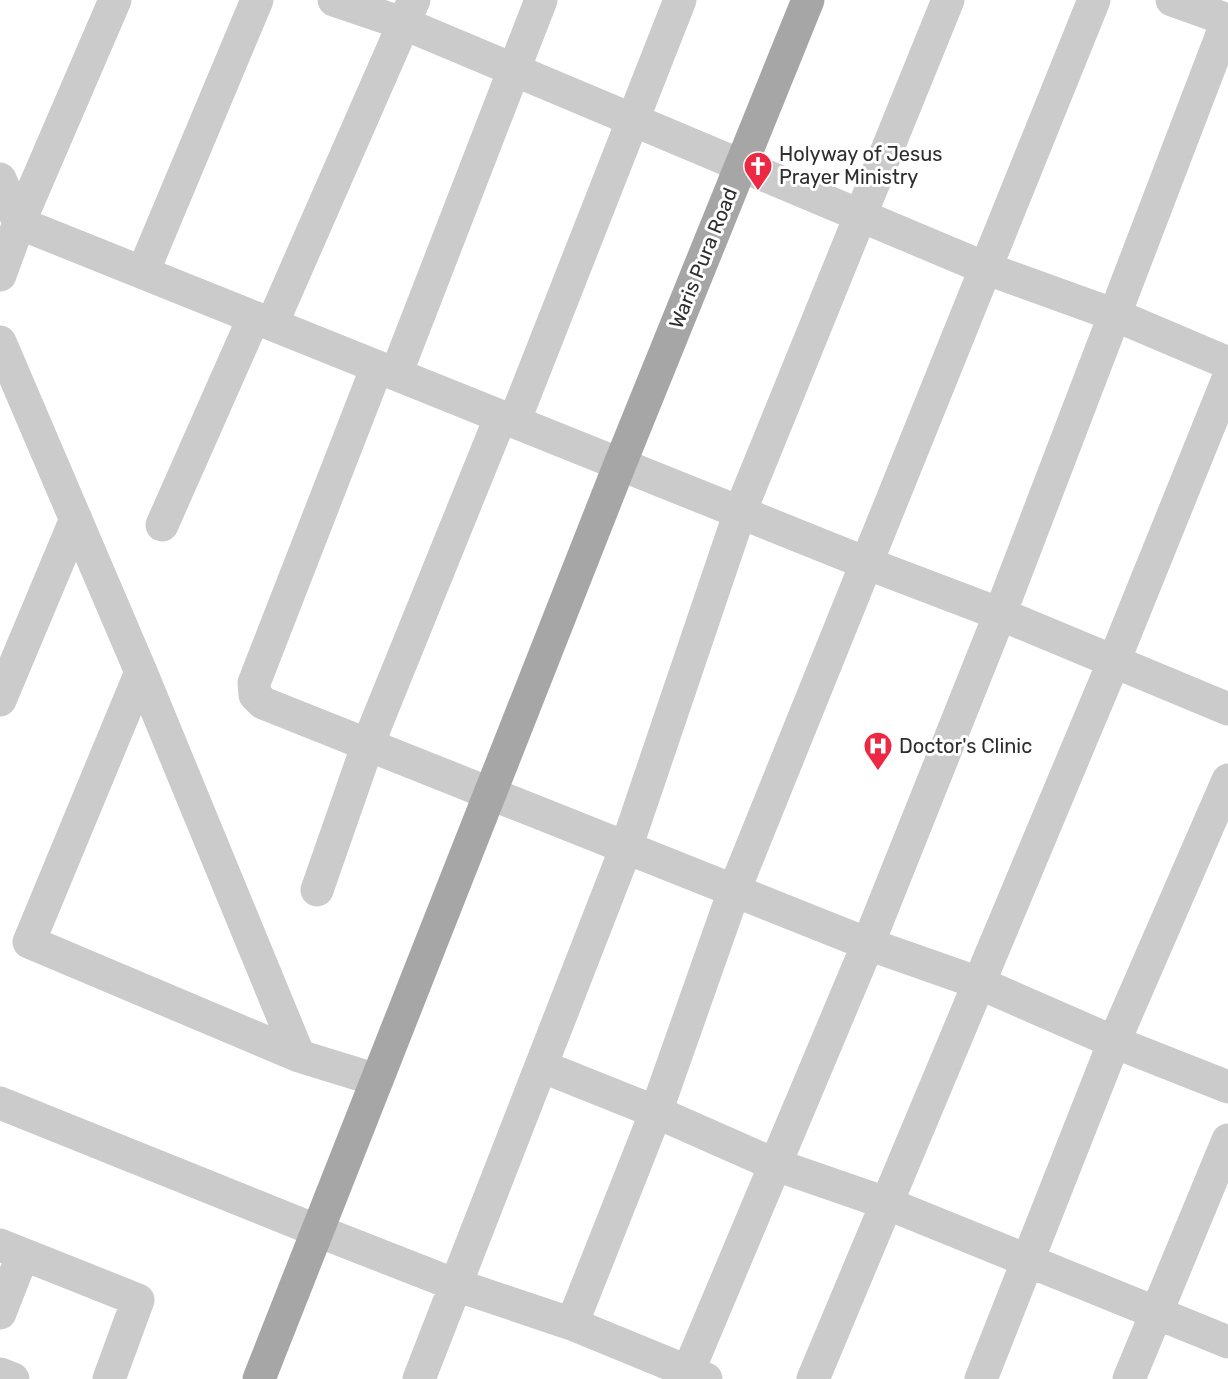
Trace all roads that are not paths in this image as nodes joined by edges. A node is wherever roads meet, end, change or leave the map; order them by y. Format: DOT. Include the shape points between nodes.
graph roads {
  1 [pos="115,0"];
  2 [pos="257,0"];
  3 [pos="334,0"];
  4 [pos="541,0"];
  5 [pos="680,0"];
  6 [pos="808,0"];
  7 [pos="948,0"];
  8 [pos="1094,0"];
  9 [pos="1172,0"];
  10 [pos="409,12"];
  11 [pos="1228,20"];
  12 [pos="514,70"];
  13 [pos="633,120"];
  14 [pos="741,166"];
  15 [pos="0,179"];
  16 [pos="861,216"];
  17 [pos="19,223"];
  18 [pos="986,268"];
  19 [pos="143,272"];
  20 [pos="0,275"];
  21 [pos="1115,315"];
  22 [pos="263,320"];
  23 [pos="0,342"];
  24 [pos="1228,363"];
  25 [pos="387,371"];
  26 [pos="1228,380"];
  27 [pos="508,419"];
  28 [pos="616,474"];
  29 [pos="740,512"];
  30 [pos="76,519"];
  31 [pos="162,525"];
  32 [pos="866,563"];
  33 [pos="1000,614"];
  34 [pos="1114,661"];
  35 [pos="141,672"];
  36 [pos="0,700"];
  37 [pos="1228,709"];
  38 [pos="368,744"];
  39 [pos="1228,780"];
  40 [pos="490,793"];
  41 [pos="626,848"];
  42 [pos="317,890"];
  43 [pos="734,891"];
  44 [pos="868,944"];
  45 [pos="979,983"];
  46 [pos="1114,1042"];
  47 [pos="299,1056"];
  48 [pos="541,1066"];
  49 [pos="377,1080"];
  50 [pos="1228,1087"];
  51 [pos="0,1103"];
  52 [pos="656,1112"];
  53 [pos="1228,1140"];
  54 [pos="776,1165"];
  55 [pos="886,1203"];
  56 [pos="318,1231"];
  57 [pos="11,1250"];
  58 [pos="1028,1260"];
  59 [pos="456,1285"];
  60 [pos="0,1313"];
  61 [pos="1156,1313"];
  62 [pos="573,1324"];
  63 [pos="1228,1342"];
  64 [pos="431,1369"];
  65 [pos="0,1374"];
  66 [pos="693,1376"];
  67 [pos="13,1379"];
  68 [pos="109,1379"];
  69 [pos="259,1379"];
  70 [pos="813,1379"];
  71 [pos="981,1379"];
  72 [pos="1129,1379"];
  1 -- 17 [label="street"];
  2 -- 19 [label="street"];
  3 -- 10 [label="street"];
  4 -- 12 [label="street"];
  5 -- 13 [label="street"];
  6 -- 14 [label="main road, Waris Pura Road"];
  7 -- 16 [label="street"];
  8 -- 18 [label="street"];
  9 -- 11 [label="street"];
  10 -- 12 [label="street"];
  10 -- 22 [label="street"];
  11 -- 21 [label="street"];
  12 -- 13 [label="street"];
  12 -- 25 [label="street"];
  13 -- 14 [label="street"];
  13 -- 27 [label="street"];
  14 -- 16 [label="street"];
  14 -- 28 [label="main road, Waris Pura Road"];
  15 -- 17 [label="street"];
  16 -- 18 [label="street"];
  16 -- 29 [label="street"];
  17 -- 19 [label="street"];
  17 -- 20 [label="street"];
  18 -- 21 [label="street"];
  18 -- 32 [label="street"];
  19 -- 22 [label="street"];
  21 -- 24 [label="street"];
  21 -- 33 [label="street"];
  22 -- 25 [label="street"];
  22 -- 31 [label="street"];
  23 -- 30 [label="street"];
  25 -- 27 [label="street"];
  25 -- 38 [label="street" via="254,683 255,695 263,704"];
  26 -- 34 [label="street"];
  27 -- 28 [label="street"];
  27 -- 38 [label="street"];
  28 -- 29 [label="street"];
  28 -- 40 [label="main road, Waris Pura Road"];
  29 -- 32 [label="street"];
  29 -- 41 [label="street"];
  30 -- 35 [label="street"];
  30 -- 36 [label="street"];
  32 -- 33 [label="street"];
  32 -- 43 [label="street"];
  33 -- 34 [label="street"];
  33 -- 44 [label="street"];
  34 -- 37 [label="street"];
  34 -- 45 [label="street"];
  35 -- 47 [label="street"];
  35 -- 47 [label="street" via="29,942"];
  38 -- 40 [label="street"];
  38 -- 42 [label="street"];
  39 -- 46 [label="street"];
  40 -- 41 [label="street"];
  40 -- 49 [label="main road, Waris Pura Road"];
  41 -- 43 [label="street"];
  41 -- 48 [label="street"];
  43 -- 44 [label="street"];
  43 -- 52 [label="street"];
  44 -- 45 [label="street"];
  44 -- 54 [label="street"];
  45 -- 46 [label="street"];
  45 -- 55 [label="street"];
  46 -- 50 [label="street"];
  46 -- 58 [label="street"];
  47 -- 49 [label="street"];
  48 -- 52 [label="street"];
  48 -- 59 [label="street"];
  49 -- 56 [label="main road, Waris Pura Road"];
  51 -- 56 [label="street"];
  52 -- 54 [label="street"];
  52 -- 62 [label="street"];
  53 -- 61 [label="street"];
  54 -- 55 [label="street"];
  54 -- 66 [label="street"];
  55 -- 58 [label="street"];
  55 -- 70 [label="street"];
  56 -- 59 [label="street"];
  56 -- 69 [label="main road, Waris Pura Road"];
  57 -- 60 [label="street"];
  57 -- 68 [label="street" via="138,1300"];
  58 -- 61 [label="street"];
  58 -- 71 [label="street"];
  59 -- 62 [label="street"];
  59 -- 64 [label="street"];
  61 -- 63 [label="street"];
  61 -- 72 [label="street"];
  62 -- 66 [label="street"];
  65 -- 67 [label="street"];
}
